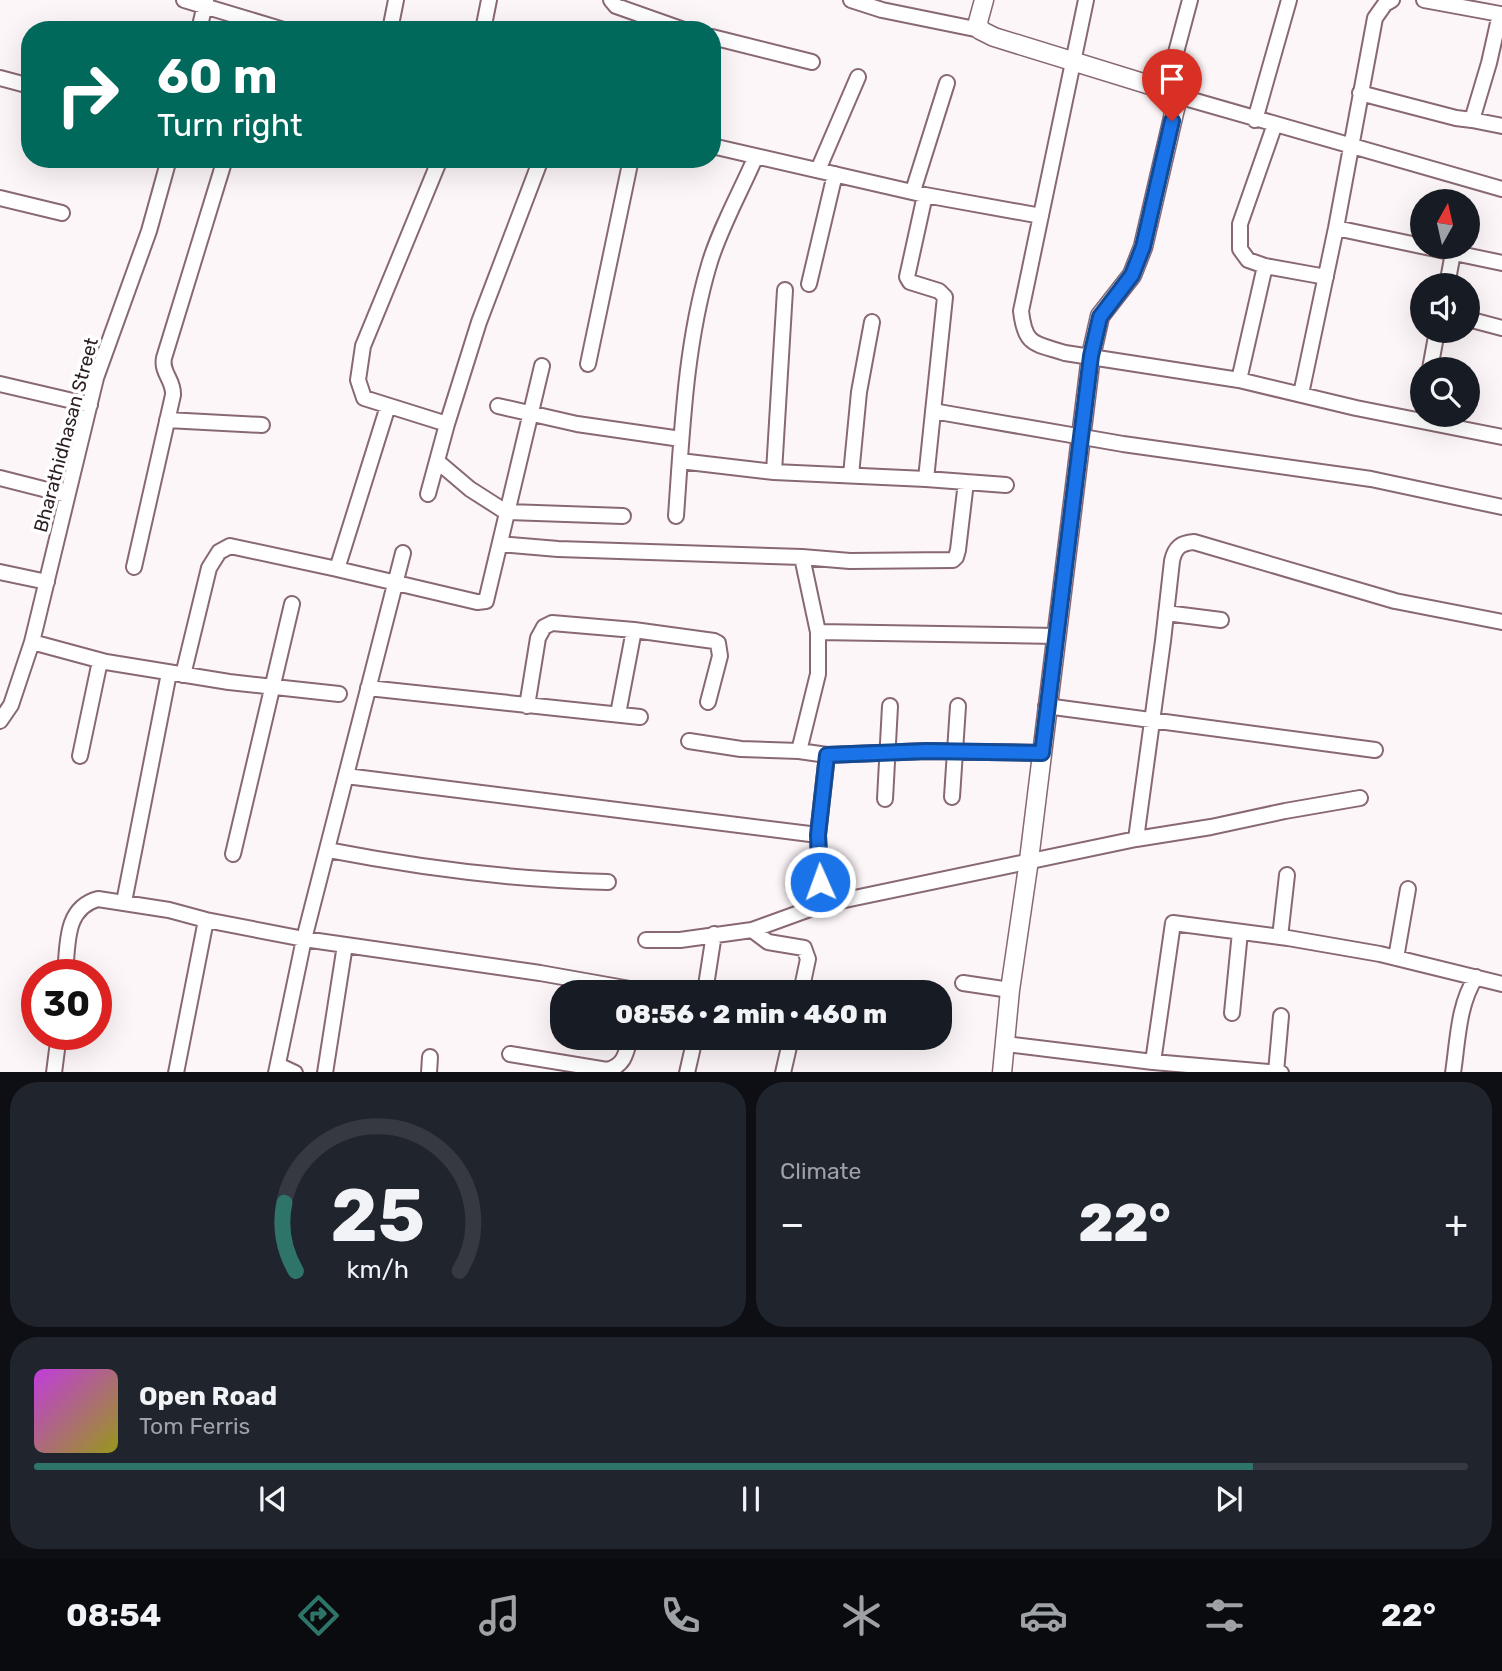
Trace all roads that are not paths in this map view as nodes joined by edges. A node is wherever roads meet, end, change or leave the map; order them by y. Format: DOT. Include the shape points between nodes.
graph roads {
  1 [pos="184,0"];
  2 [pos="396,0"];
  3 [pos="489,0"];
  4 [pos="611,0"];
  5 [pos="851,0"];
  6 [pos="984,0"];
  7 [pos="1086,0"];
  8 [pos="1191,0"];
  9 [pos="1289,0"];
  10 [pos="1392,0"];
  11 [pos="1424,0"];
  12 [pos="205,3"];
  13 [pos="883,5"];
  14 [pos="1501,9"];
  15 [pos="201,21"];
  16 [pos="258,21"];
  17 [pos="392,21"];
  18 [pos="485,21"];
  19 [pos="658,21"];
  20 [pos="980,30"];
  21 [pos="721,39"];
  22 [pos="812,62"];
  23 [pos="1072,62"];
  24 [pos="858,77"];
  25 [pos="0,78"];
  26 [pos="947,83"];
  27 [pos="21,84"];
  28 [pos="1172,93"];
  29 [pos="1360,93"];
  30 [pos="1255,120"];
  31 [pos="1472,120"];
  32 [pos="1275,124"];
  33 [pos="1502,126"];
  34 [pos="1350,146"];
  35 [pos="721,148"];
  36 [pos="756,156"];
  37 [pos="166,168"];
  38 [pos="222,168"];
  39 [pos="436,168"];
  40 [pos="538,168"];
  41 [pos="629,168"];
  42 [pos="818,170"];
  43 [pos="835,174"];
  44 [pos="1502,188"];
  45 [pos="919,193"];
  46 [pos="0,198"];
  47 [pos="62,213"];
  48 [pos="1041,216"];
  49 [pos="1336,228"];
  50 [pos="1410,244"];
  51 [pos="1480,259"];
  52 [pos="1502,263"];
  53 [pos="1265,266"];
  54 [pos="1326,277"];
  55 [pos="809,284"];
  56 [pos="785,290"];
  57 [pos="872,322"];
  58 [pos="1480,322"];
  59 [pos="1502,328"];
  60 [pos="1091,356"];
  61 [pos="588,364"];
  62 [pos="542,366"];
  63 [pos="1239,380"];
  64 [pos="0,384"];
  65 [pos="1301,394"];
  66 [pos="90,405"];
  67 [pos="498,406"];
  68 [pos="388,407"];
  69 [pos="933,411"];
  70 [pos="531,414"];
  71 [pos="1410,415"];
  72 [pos="167,420"];
  73 [pos="447,424"];
  74 [pos="262,425"];
  75 [pos="1460,427"];
  76 [pos="1080,437"];
  77 [pos="1502,437"];
  78 [pos="681,439"];
  79 [pos="438,461"];
  80 [pos="680,461"];
  81 [pos="774,471"];
  82 [pos="851,475"];
  83 [pos="0,478"];
  84 [pos="926,479"];
  85 [pos="966,482"];
  86 [pos="1006,485"];
  87 [pos="428,494"];
  88 [pos="67,495"];
  89 [pos="1502,507"];
  90 [pos="506,512"];
  91 [pos="623,516"];
  92 [pos="676,516"];
  93 [pos="500,544"];
  94 [pos="403,553"];
  95 [pos="802,557"];
  96 [pos="134,567"];
  97 [pos="337,569"];
  98 [pos="0,572"];
  99 [pos="47,582"];
  100 [pos="395,582"];
  101 [pos="292,604"];
  102 [pos="1166,614"];
  103 [pos="1221,620"];
  104 [pos="1502,622"];
  105 [pos="634,630"];
  106 [pos="818,632"];
  107 [pos="1056,636"];
  108 [pos="32,642"];
  109 [pos="100,661"];
  110 [pos="176,674"];
  111 [pos="274,685"];
  112 [pos="368,688"];
  113 [pos="338,694"];
  114 [pos="708,702"];
  115 [pos="527,706"];
  116 [pos="890,706"];
  117 [pos="958,706"];
  118 [pos="1046,706"];
  119 [pos="618,715"];
  120 [pos="640,717"];
  121 [pos="0,721"];
  122 [pos="1151,721"];
  123 [pos="689,741"];
  124 [pos="1374,750"];
  125 [pos="799,751"];
  126 [pos="887,752"];
  127 [pos="955,752"];
  128 [pos="1042,753"];
  129 [pos="827,755"];
  130 [pos="80,756"];
  131 [pos="346,776"];
  132 [pos="952,797"];
  133 [pos="885,799"];
  134 [pos="1360,799"];
  135 [pos="818,835"];
  136 [pos="1136,839"];
  137 [pos="328,850"];
  138 [pos="233,854"];
  139 [pos="1028,860"];
  140 [pos="1287,875"];
  141 [pos="608,882"];
  142 [pos="1408,889"];
  143 [pos="124,902"];
  144 [pos="821,905"];
  145 [pos="206,920"];
  146 [pos="752,930"];
  147 [pos="1240,932"];
  148 [pos="714,934"];
  149 [pos="1280,937"];
  150 [pos="304,939"];
  151 [pos="646,940"];
  152 [pos="345,945"];
  153 [pos="1396,958"];
  154 [pos="67,959"];
  155 [pos="1476,977"];
  156 [pos="578,980"];
  157 [pos="707,980"];
  158 [pos="804,980"];
  159 [pos="963,982"];
  160 [pos="1502,984"];
  161 [pos="1010,990"];
  162 [pos="1232,1013"];
  163 [pos="1281,1016"];
  164 [pos="1006,1044"];
  165 [pos="57,1050"];
  166 [pos="626,1050"];
  167 [pos="692,1050"];
  168 [pos="788,1050"];
  169 [pos="510,1054"];
  170 [pos="430,1057"];
  171 [pos="1153,1062"];
  172 [pos="277,1069"];
  173 [pos="54,1072"];
  174 [pos="176,1072"];
  175 [pos="325,1072"];
  176 [pos="429,1072"];
  177 [pos="687,1072"];
  178 [pos="783,1072"];
  179 [pos="1002,1072"];
  180 [pos="1279,1072"];
  181 [pos="1453,1072"];
  1 -- 12 [label="street"];
  2 -- 17 [label="street"];
  3 -- 18 [label="street"];
  4 -- 19 [label="street"];
  5 -- 13 [label="street"];
  6 -- 20 [label="street"];
  7 -- 23 [label="street"];
  8 -- 28 [label="street"];
  9 -- 30 [label="street"];
  10 -- 29 [label="street" via="1375,18"];
  11 -- 14 [label="street"];
  12 -- 15 [label="street"];
  12 -- 16 [label="street"];
  13 -- 20 [label="street"];
  14 -- 31 [label="street"];
  20 -- 23 [label="street"];
  21 -- 22 [label="street"];
  23 -- 28 [label="street"];
  23 -- 48 [label="street"];
  24 -- 42 [label="street"];
  25 -- 27 [label="street"];
  26 -- 45 [label="street"];
  28 -- 30 [label="street"];
  28 -- 60 [label="street" via="1143,247 1132,275 1100,317"];
  29 -- 31 [label="street"];
  29 -- 34 [label="street"];
  30 -- 32 [label="street"];
  31 -- 33 [label="street"];
  32 -- 34 [label="street"];
  32 -- 53 [label="street" via="1240,224 1240,249 1248,260"];
  34 -- 44 [label="street"];
  34 -- 49 [label="street"];
  35 -- 36 [label="street"];
  36 -- 42 [label="street"];
  36 -- 78 [label="street" via="710,263 694,331"];
  37 -- 66 [label="street, Bharathidhasan Street"];
  38 -- 72 [label="street" via="164,358 163,370 173,389"];
  39 -- 68 [label="street" via="363,346 358,380 363,398"];
  40 -- 73 [label="street"];
  41 -- 61 [label="street"];
  42 -- 43 [label="street"];
  43 -- 45 [label="street"];
  43 -- 55 [label="street"];
  45 -- 48 [label="street"];
  45 -- 69 [label="street" via="907,277 945,297"];
  46 -- 47 [label="street"];
  48 -- 60 [label="street" via="1021,311 1023,332 1065,353"];
  49 -- 50 [label="street"];
  49 -- 54 [label="street"];
  51 -- 52 [label="street"];
  53 -- 54 [label="street"];
  53 -- 63 [label="street"];
  54 -- 65 [label="street"];
  56 -- 81 [label="street"];
  57 -- 82 [label="street"];
  58 -- 59 [label="street"];
  60 -- 63 [label="street"];
  60 -- 76 [label="street"];
  62 -- 70 [label="street"];
  63 -- 65 [label="street"];
  64 -- 66 [label="street"];
  65 -- 71 [label="street"];
  66 -- 88 [label="street, Bharathidhasan Street"];
  67 -- 70 [label="street"];
  68 -- 73 [label="street"];
  68 -- 97 [label="street"];
  69 -- 76 [label="street"];
  69 -- 84 [label="street"];
  70 -- 78 [label="street"];
  70 -- 90 [label="street"];
  72 -- 74 [label="street"];
  72 -- 96 [label="street"];
  73 -- 79 [label="street"];
  75 -- 77 [label="street"];
  76 -- 89 [label="street" via="1371,479"];
  76 -- 107 [label="street"];
  78 -- 80 [label="street"];
  79 -- 87 [label="street"];
  79 -- 90 [label="street"];
  80 -- 81 [label="street"];
  80 -- 92 [label="street"];
  81 -- 82 [label="street"];
  82 -- 84 [label="street"];
  83 -- 88 [label="street"];
  84 -- 85 [label="street"];
  85 -- 86 [label="street"];
  85 -- 95 [label="street" via="953,560"];
  88 -- 99 [label="street, Bharathidhasan Street"];
  90 -- 91 [label="street"];
  90 -- 93 [label="street"];
  93 -- 95 [label="street"];
  93 -- 100 [label="street" via="486,601"];
  94 -- 100 [label="street"];
  95 -- 106 [label="street"];
  97 -- 100 [label="street"];
  97 -- 110 [label="street" via="230,546 219,552 209,568"];
  98 -- 99 [label="street"];
  99 -- 108 [label="street, Bharathidhasan Street"];
  100 -- 112 [label="street"];
  101 -- 111 [label="street"];
  102 -- 103 [label="street"];
  102 -- 104 [label="street" via="1174,551 1194,542 1395,601"];
  102 -- 122 [label="street"];
  105 -- 114 [label="street" via="718,643 720,656"];
  105 -- 115 [label="street" via="548,625 538,638"];
  105 -- 119 [label="street"];
  106 -- 107 [label="street"];
  106 -- 125 [label="street" via="818,674"];
  107 -- 118 [label="street"];
  108 -- 109 [label="street"];
  108 -- 121 [label="street, Bharathidhasan Street" via="11,705"];
  109 -- 110 [label="street"];
  109 -- 130 [label="street"];
  110 -- 111 [label="street"];
  110 -- 143 [label="street"];
  111 -- 113 [label="street"];
  111 -- 138 [label="street"];
  112 -- 115 [label="street"];
  112 -- 131 [label="street"];
  115 -- 119 [label="street"];
  116 -- 126 [label="street"];
  117 -- 127 [label="street"];
  118 -- 122 [label="street"];
  118 -- 128 [label="street"];
  119 -- 120 [label="street"];
  122 -- 124 [label="street"];
  122 -- 136 [label="street"];
  123 -- 125 [label="street"];
  125 -- 129 [label="street"];
  126 -- 127 [label="street"];
  126 -- 129 [label="street"];
  126 -- 133 [label="street"];
  127 -- 128 [label="street"];
  127 -- 132 [label="street"];
  128 -- 139 [label="street"];
  129 -- 135 [label="street"];
  131 -- 135 [label="street"];
  131 -- 137 [label="street"];
  134 -- 136 [label="street"];
  135 -- 144 [label="street"];
  136 -- 139 [label="street"];
  137 -- 141 [label="street" via="416,867"];
  137 -- 150 [label="street"];
  139 -- 144 [label="street"];
  139 -- 161 [label="street"];
  140 -- 149 [label="street"];
  142 -- 153 [label="street"];
  143 -- 145 [label="street"];
  143 -- 154 [label="street" via="98,899 79,908 71,920"];
  144 -- 146 [label="street"];
  145 -- 150 [label="street"];
  145 -- 174 [label="street"];
  146 -- 148 [label="street"];
  146 -- 158 [label="street" via="768,942 804,948 808,959"];
  147 -- 149 [label="street"];
  147 -- 162 [label="street"];
  147 -- 171 [label="street" via="1173,923"];
  148 -- 151 [label="street"];
  148 -- 157 [label="street"];
  149 -- 153 [label="street"];
  150 -- 152 [label="street"];
  150 -- 172 [label="street"];
  152 -- 156 [label="street"];
  152 -- 175 [label="street"];
  153 -- 155 [label="street"];
  155 -- 160 [label="street"];
  155 -- 181 [label="street" via="1461,1016"];
  159 -- 161 [label="street"];
  161 -- 164 [label="street"];
  163 -- 180 [label="street"];
  164 -- 171 [label="street"];
  164 -- 179 [label="street"];
  165 -- 173 [label="street"];
  166 -- 169 [label="street" via="623,1061 607,1070"];
  167 -- 177 [label="street"];
  168 -- 178 [label="street"];
  170 -- 176 [label="street"];
  171 -- 180 [label="street"];
}
